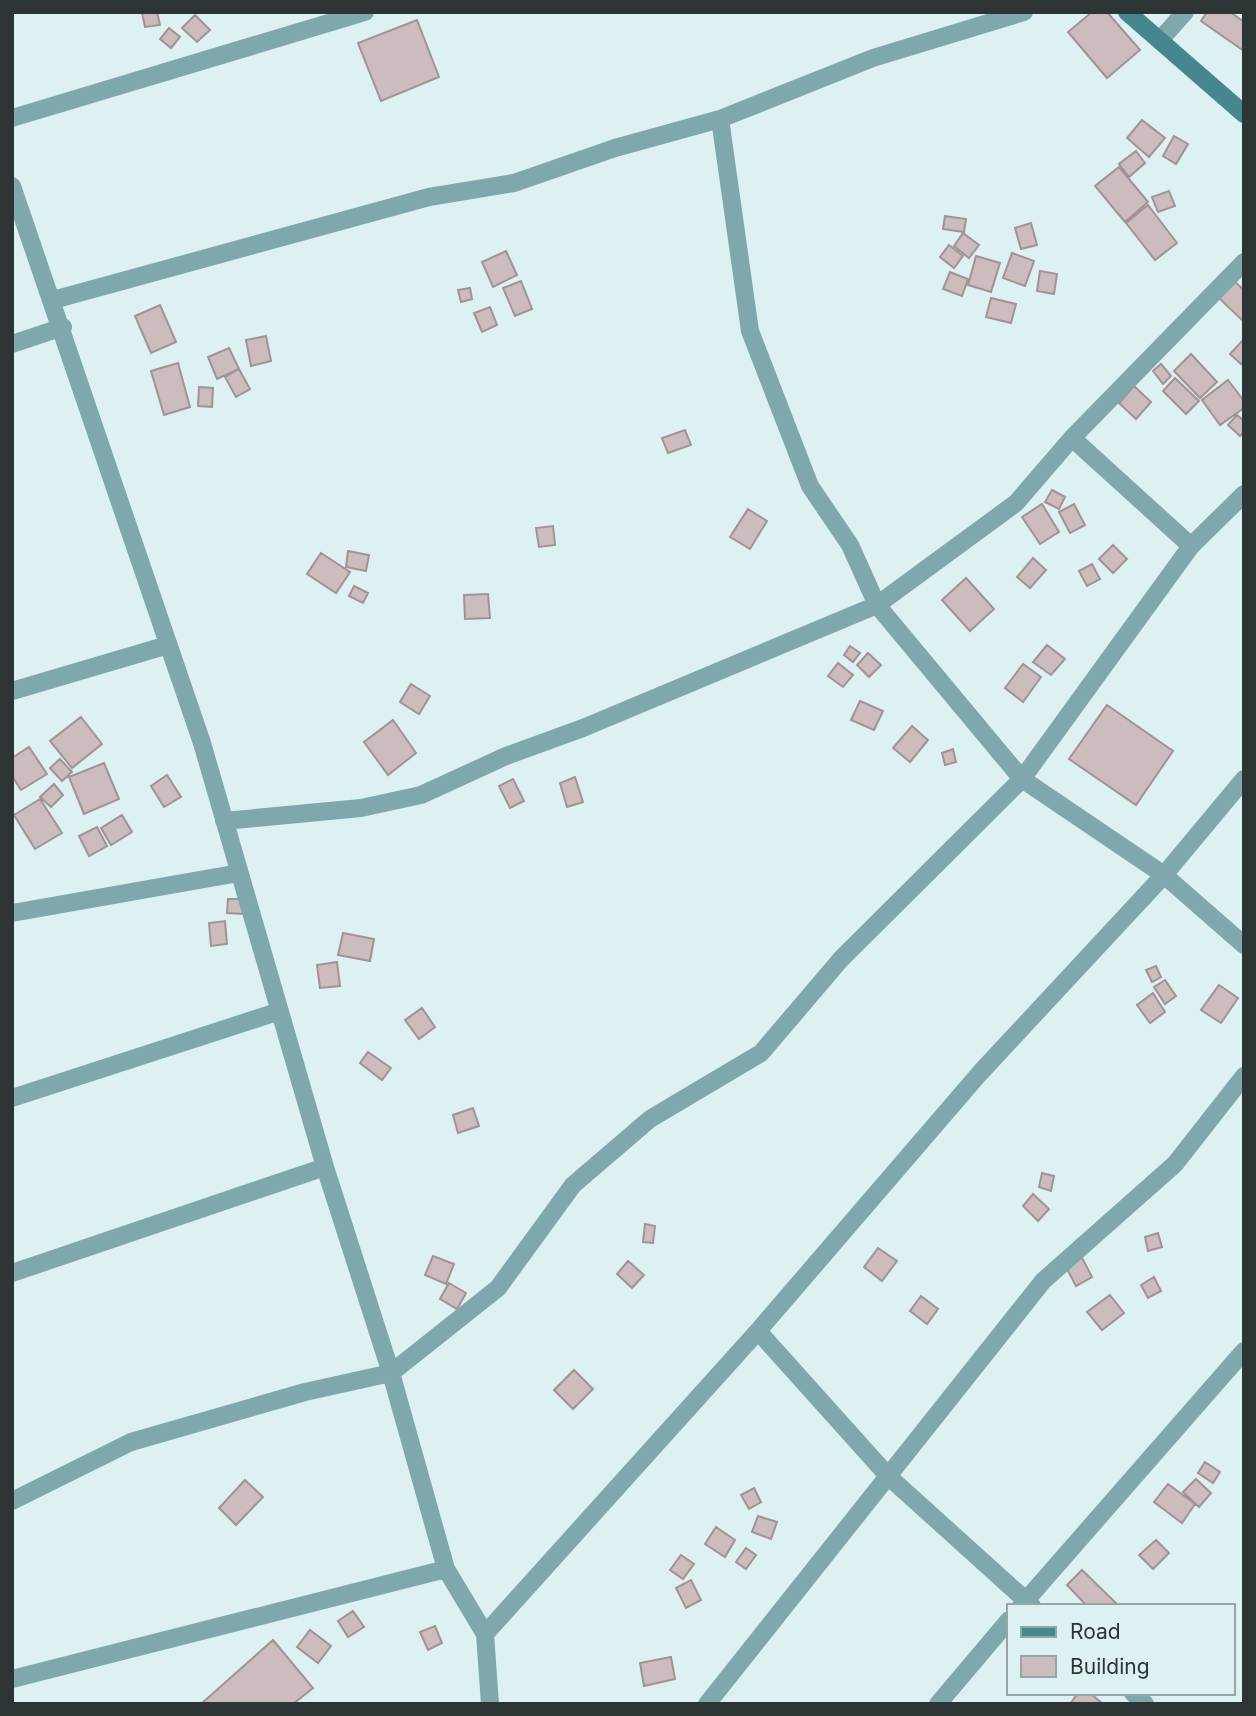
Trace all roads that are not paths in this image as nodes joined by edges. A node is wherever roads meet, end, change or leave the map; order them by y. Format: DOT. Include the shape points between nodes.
graph roads {
  1 [pos="365,12"];
  2 [pos="1024,12"];
  3 [pos="1127,12"];
  4 [pos="1185,12"];
  5 [pos="1161,40"];
  6 [pos="1244,114"];
  7 [pos="12,118"];
  8 [pos="720,120"];
  9 [pos="12,186"];
  10 [pos="1244,262"];
  11 [pos="53,300"];
  12 [pos="63,327"];
  13 [pos="12,344"];
  14 [pos="1072,438"];
  15 [pos="1244,494"];
  16 [pos="1191,546"];
  17 [pos="877,605"];
  18 [pos="168,645"];
  19 [pos="12,691"];
  20 [pos="1022,779"];
  21 [pos="1244,779"];
  22 [pos="224,821"];
  23 [pos="239,873"];
  24 [pos="1164,875"];
  25 [pos="12,913"];
  26 [pos="1244,945"];
  27 [pos="280,1011"];
  28 [pos="1244,1076"];
  29 [pos="12,1098"];
  30 [pos="325,1167"];
  31 [pos="12,1273"];
  32 [pos="758,1331"];
  33 [pos="1244,1351"];
  34 [pos="391,1373"];
  35 [pos="889,1477"];
  36 [pos="12,1501"];
  37 [pos="446,1569"];
  38 [pos="1026,1604"];
  39 [pos="1007,1622"];
  40 [pos="485,1634"];
  41 [pos="12,1679"];
  42 [pos="490,1704"];
  43 [pos="707,1704"];
  44 [pos="938,1704"];
  1 -- 7 [label="street"];
  2 -- 8 [label="street" via="873,58"];
  3 -- 5 [label="street"];
  4 -- 5 [label="street"];
  5 -- 6 [label="street"];
  8 -- 11 [label="street" via="615,148 514,183 429,197"];
  8 -- 17 [label="street" via="750,331 810,486 850,545"];
  9 -- 11 [label="street"];
  10 -- 14 [label="street"];
  11 -- 12 [label="street"];
  12 -- 13 [label="street"];
  12 -- 18 [label="street"];
  14 -- 16 [label="street"];
  14 -- 17 [label="street" via="1016,503"];
  15 -- 16 [label="street"];
  16 -- 20 [label="street"];
  17 -- 20 [label="street"];
  17 -- 22 [label="street" via="583,728 506,755 421,795 361,807"];
  18 -- 19 [label="street"];
  18 -- 22 [label="street"];
  20 -- 24 [label="street"];
  20 -- 34 [label="street" via="841,959 761,1053 650,1119 573,1185 498,1288"];
  21 -- 24 [label="street"];
  22 -- 23 [label="street"];
  23 -- 25 [label="street"];
  23 -- 27 [label="street"];
  24 -- 26 [label="street"];
  24 -- 32 [label="street" via="979,1074"];
  27 -- 29 [label="street"];
  27 -- 30 [label="street"];
  28 -- 35 [label="street" via="1175,1164 1043,1281"];
  30 -- 31 [label="street"];
  30 -- 34 [label="street"];
  32 -- 35 [label="street"];
  32 -- 40 [label="street"];
  33 -- 38 [label="street"];
  34 -- 36 [label="street" via="305,1392 131,1442"];
  34 -- 37 [label="street"];
  35 -- 38 [label="street"];
  35 -- 43 [label="street"];
  37 -- 40 [label="street"];
  37 -- 41 [label="street"];
  39 -- 44 [label="street"];
  40 -- 42 [label="street"];
}
